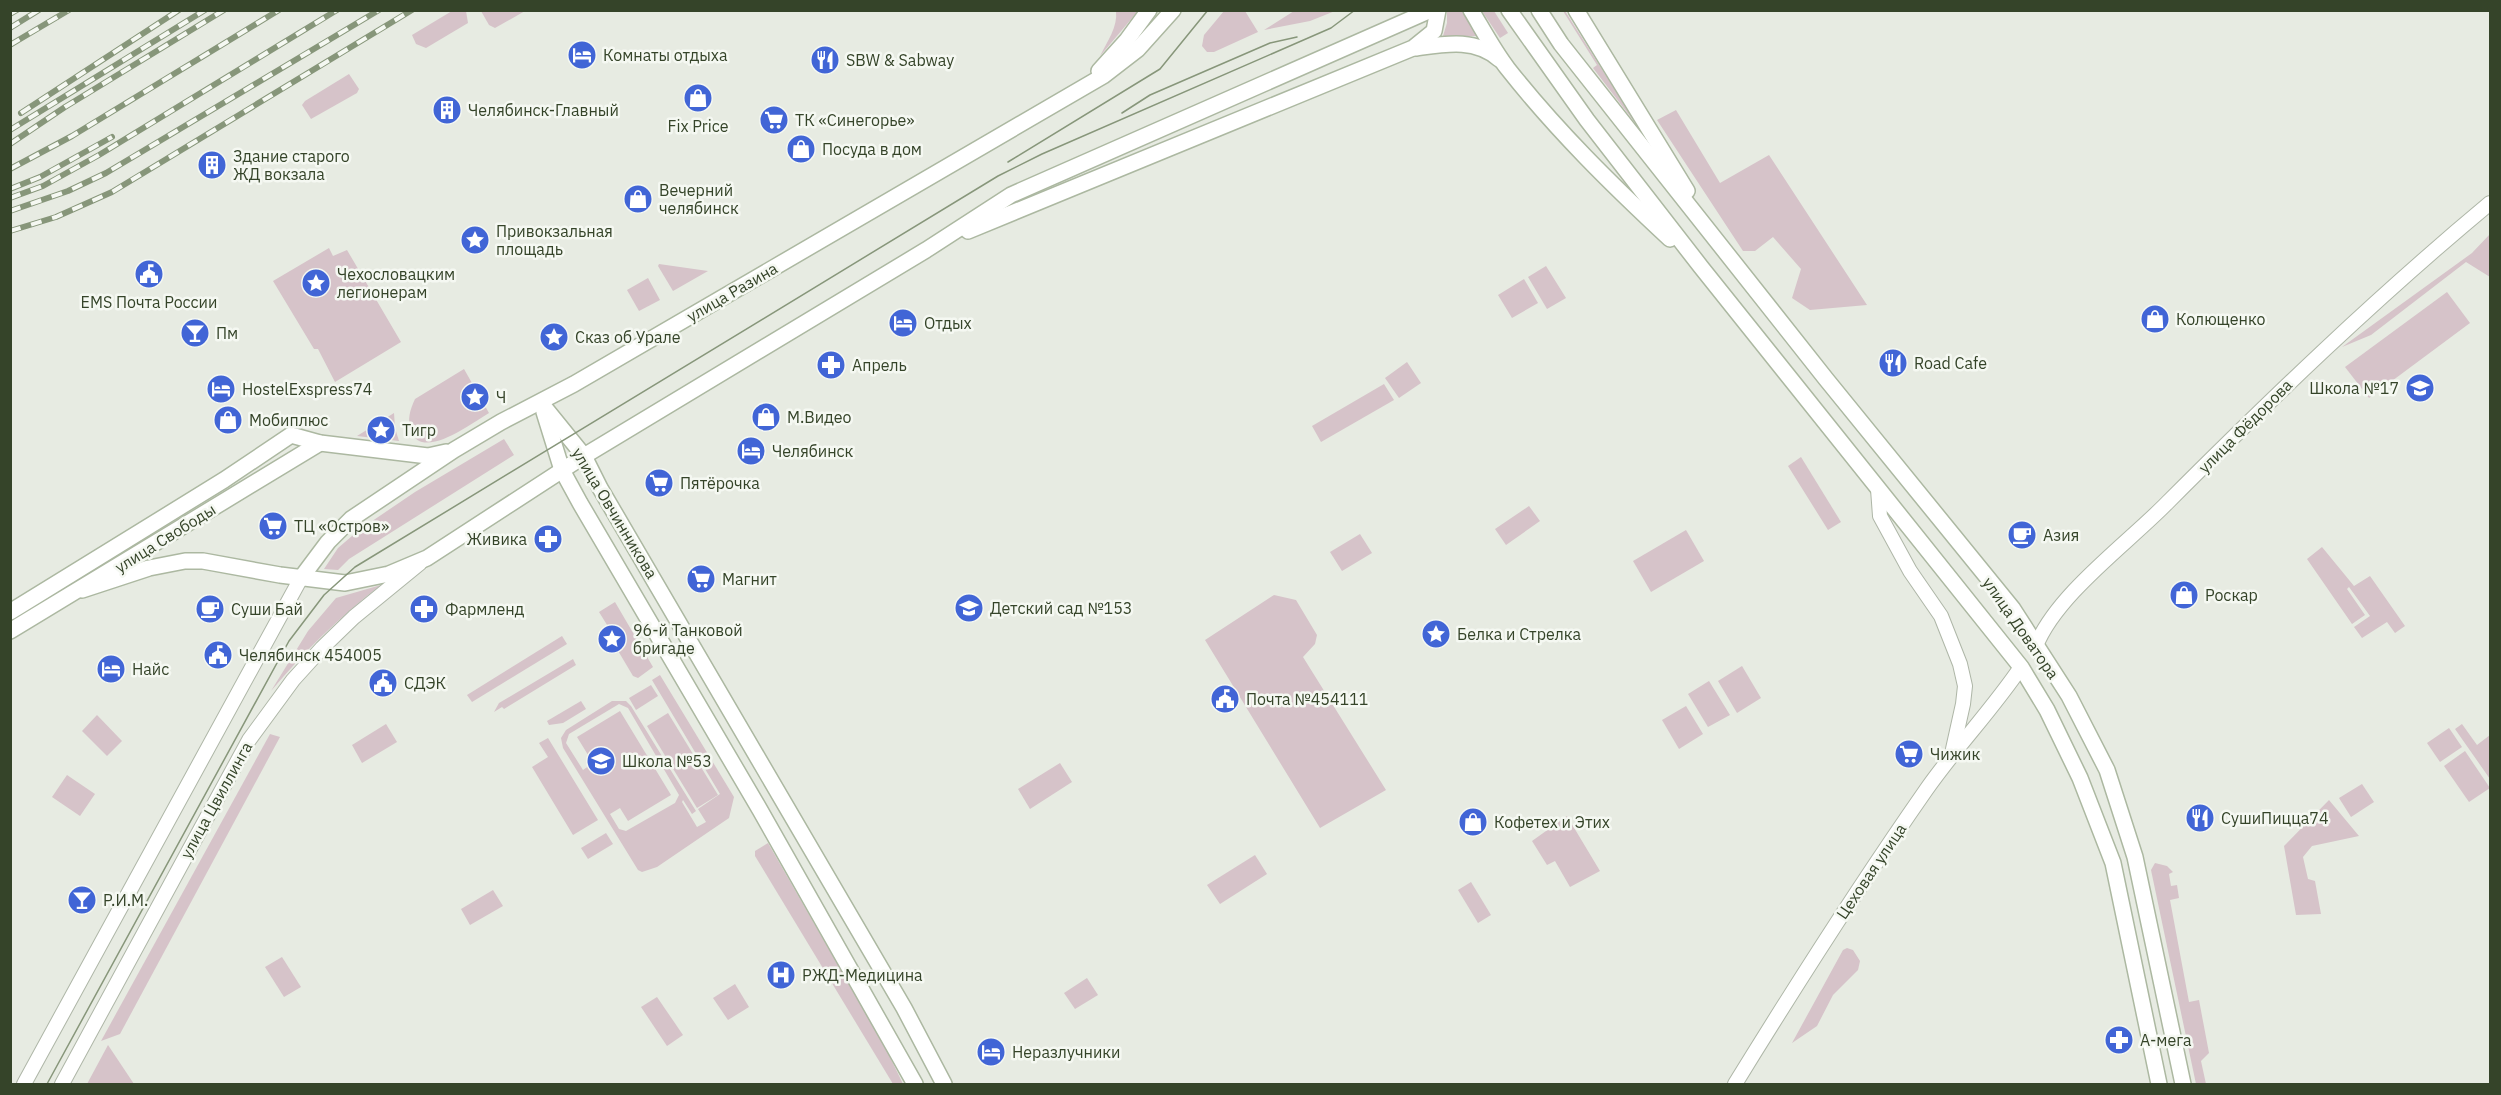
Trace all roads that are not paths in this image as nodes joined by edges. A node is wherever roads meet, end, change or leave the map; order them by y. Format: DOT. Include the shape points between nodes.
graph roads {
  1 [pos="1149,10"];
  2 [pos="1173,10"];
  3 [pos="1431,10"];
  4 [pos="1438,10"];
  5 [pos="1471,10"];
  6 [pos="1509,10"];
  7 [pos="1539,10"];
  8 [pos="1576,10"];
  9 [pos="1413,48"];
  10 [pos="1507,66"];
  11 [pos="1089,82"];
  12 [pos="2490,203"];
  13 [pos="1717,243"];
  14 [pos="935,244"];
  15 [pos="1701,267"];
  16 [pos="541,403"];
  17 [pos="320,443"];
  18 [pos="454,450"];
  19 [pos="584,456"];
  20 [pos="562,470"];
  21 [pos="1878,489"];
  22 [pos="427,558"];
  23 [pos="301,578"];
  24 [pos="82,590"];
  25 [pos="10,612"];
  26 [pos="10,631"];
  27 [pos="2036,646"];
  28 [pos="2021,667"];
  29 [pos="1952,753"];
  30 [pos="24,1084"];
  31 [pos="62,1084"];
  32 [pos="915,1084"];
  33 [pos="944,1084"];
  34 [pos="1735,1084"];
  35 [pos="2159,1084"];
  36 [pos="2183,1084"];
  1 -- 11 [label="main road"];
  2 -- 11 [label="main road" via="1137,49"];
  3 -- 14 [label="main road" via="1011,195"];
  4 -- 9 [label="main road" via="1434,31"];
  5 -- 10 [label="main road"];
  6 -- 15 [label="main road" via="1587,120"];
  7 -- 13 [label="main road" via="1561,44"];
  8 -- 13 [label="main road"];
  9 -- 10 [label="main road" via="1475,45"];
  9 -- 14 [label="main road"];
  10 -- 15 [label="main road" via="1595,168"];
  11 -- 16 [label="main road, улица Разина"];
  12 -- 27 [label="main road, улица Фёдорова" via="2316,356 2112,554 2052,615"];
  13 -- 27 [label="main road, улица Доватора" via="2013,609"];
  14 -- 19 [label="main road"];
  15 -- 21 [label="main road, улица Доватора"];
  16 -- 18 [label="main road, улица Разина"];
  16 -- 19 [label="main road, улица Овчинникова"];
  16 -- 20 [label="main road, улица Овчинникова"];
  17 -- 18 [label="main road" via="428,456"];
  17 -- 24 [label="main road, улица Свободы"];
  17 -- 25 [label="main road, улица Свободы" via="291,435"];
  18 -- 23 [label="main road, улица Разина" via="351,519"];
  19 -- 20 [label="main road"];
  19 -- 33 [label="main road, улица Овчинникова" via="904,1008"];
  20 -- 22 [label="main road"];
  20 -- 32 [label="main road, улица Овчинникова"];
  21 -- 28 [label="main road, улица Доватора"];
  21 -- 29 [label="main road" via="1880,516 1910,571 1941,616 1960,664 1964,704"];
  22 -- 23 [label="main road" via="363,581"];
  22 -- 31 [label="main road, улица Цвиллинга" via="354,617 269,711 231,770"];
  23 -- 24 [label="main road" via="185,561 149,567"];
  23 -- 30 [label="main road, улица Цвиллинга"];
  24 -- 26 [label="main road, улица Свободы"];
  27 -- 28 [label="main road, улица Фёдорова"];
  27 -- 36 [label="main road, улица Доватора" via="2069,696 2107,770 2134,858"];
  28 -- 29 [label="main road, Цеховая улица"];
  28 -- 35 [label="main road, улица Доватора" via="2080,778 2113,863"];
  29 -- 34 [label="main road, Цеховая улица" via="1835,924"];
}
